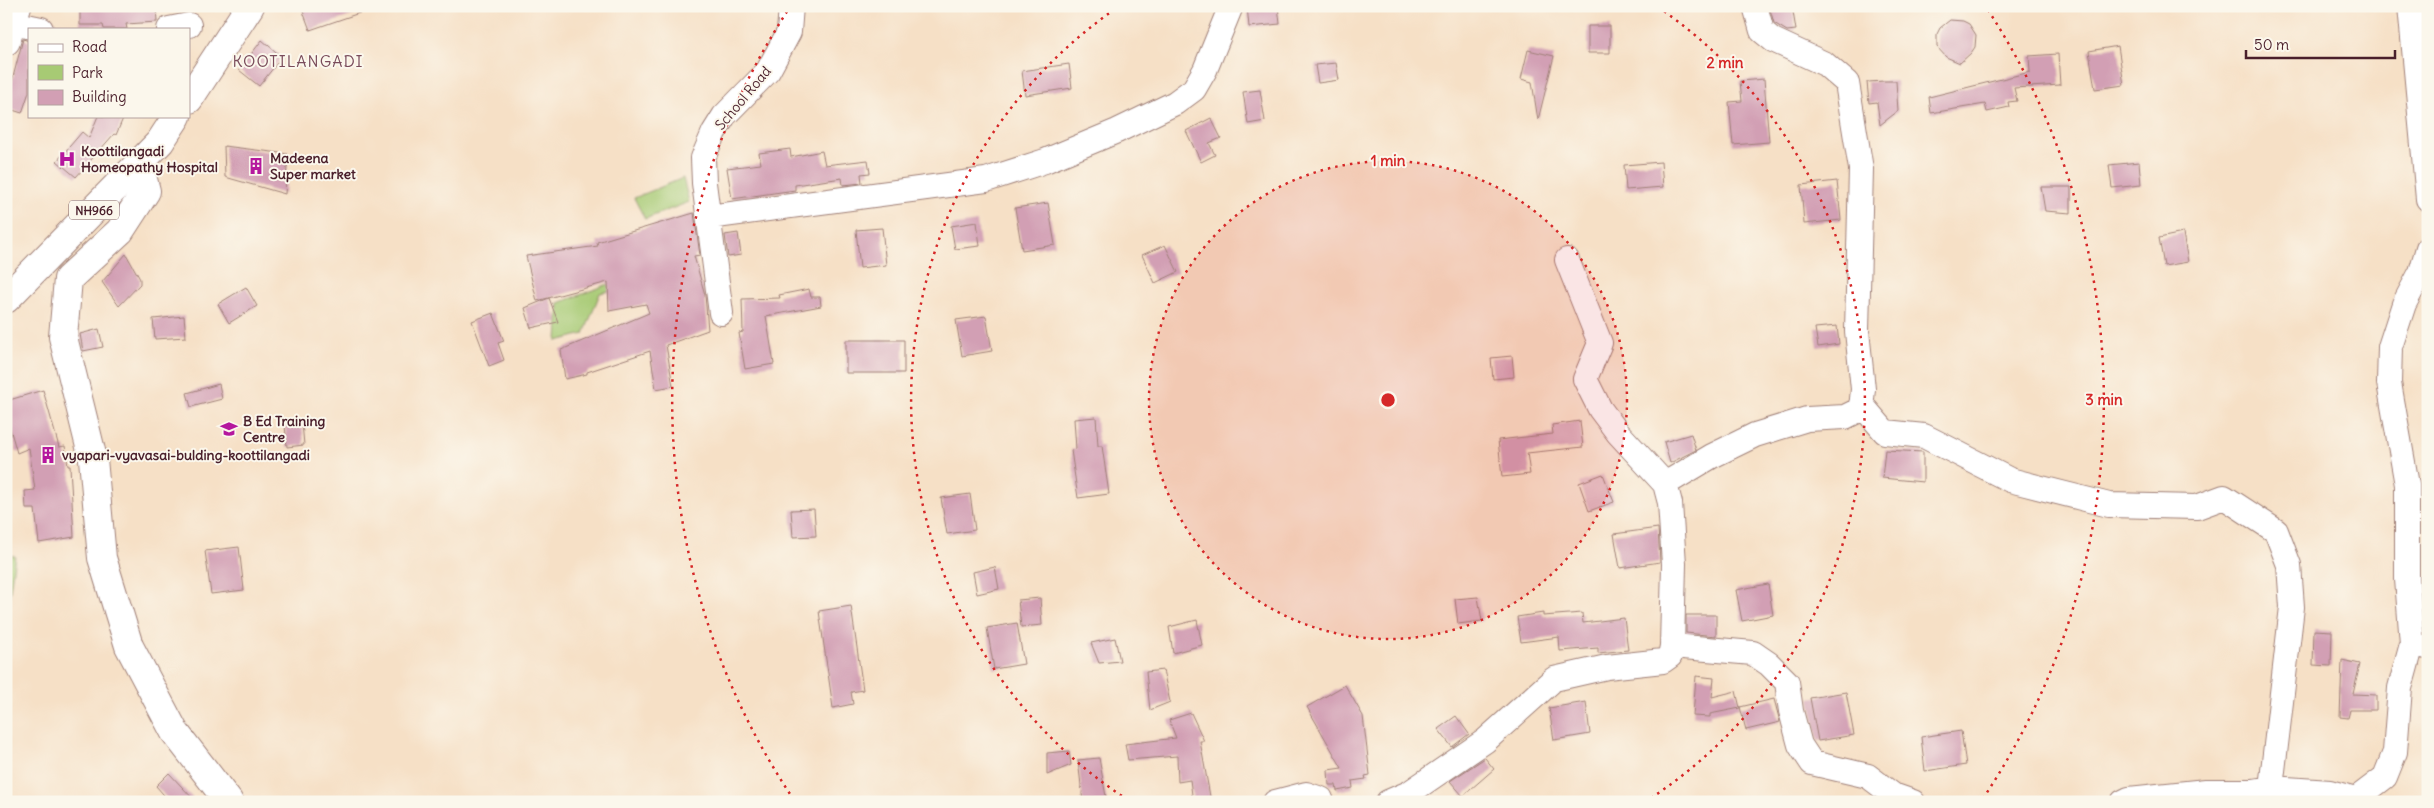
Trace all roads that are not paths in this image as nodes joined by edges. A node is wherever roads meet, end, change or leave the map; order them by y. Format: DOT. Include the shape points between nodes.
graph roads {
  1 [pos="250,6"];
  2 [pos="791,6"];
  3 [pos="1231,6"];
  4 [pos="1755,6"];
  5 [pos="2410,6"];
  6 [pos="12,24"];
  7 [pos="35,28"];
  8 [pos="190,96"];
  9 [pos="176,118"];
  10 [pos="139,164"];
  11 [pos="2428,199"];
  12 [pos="709,217"];
  13 [pos="2428,248"];
  14 [pos="1567,260"];
  15 [pos="6,299"];
  16 [pos="721,313"];
  17 [pos="1862,404"];
  18 [pos="1666,484"];
  19 [pos="1672,646"];
  20 [pos="2420,646"];
  21 [pos="2271,788"];
  22 [pos="229,802"];
  23 [pos="1275,802"];
  24 [pos="1322,802"];
  25 [pos="1388,802"];
  26 [pos="1913,802"];
  27 [pos="2123,802"];
  1 -- 8 [label="main road"];
  2 -- 12 [label="street, School Road" via="789,32 768,71 724,116 703,158"];
  3 -- 12 [label="street" via="1194,89 1117,131 1045,161 986,180"];
  4 -- 17 [label="street" via="1762,31 1773,40 1825,64 1847,83 1861,169 1857,331"];
  5 -- 11 [label="street"];
  6 -- 7 [label="street"];
  9 -- 10 [label="main road, NH966" via="160,142"];
  10 -- 15 [label="main road, NH966"];
  10 -- 22 [label="main road" via="146,191 120,231 68,278 63,337 93,459 102,558 129,646 174,731"];
  12 -- 16 [label="street, School Road"];
  13 -- 20 [label="street" via="2390,347 2389,382 2407,485 2407,579"];
  14 -- 18 [label="street" via="1600,343 1585,379 1612,425"];
  17 -- 18 [label="street" via="1861,409 1844,417 1807,419 1755,435"];
  17 -- 21 [label="street" via="1884,432 1924,436 2010,480 2109,505 2197,507 2224,497 2276,531 2289,565 2292,607"];
  18 -- 19 [label="street" via="1674,564"];
  19 -- 25 [label="street" via="1670,656 1662,661 1554,679 1485,741 1409,793"];
  19 -- 26 [label="street" via="1753,653 1787,682 1800,745 1812,763 1868,776 1893,795"];
  20 -- 21 [label="street" via="2400,688 2395,752 2385,777 2356,799 2330,792"];
  21 -- 27 [label="street" via="2206,791"];
  23 -- 24 [label="street" via="1306,794 1321,798"];
}
